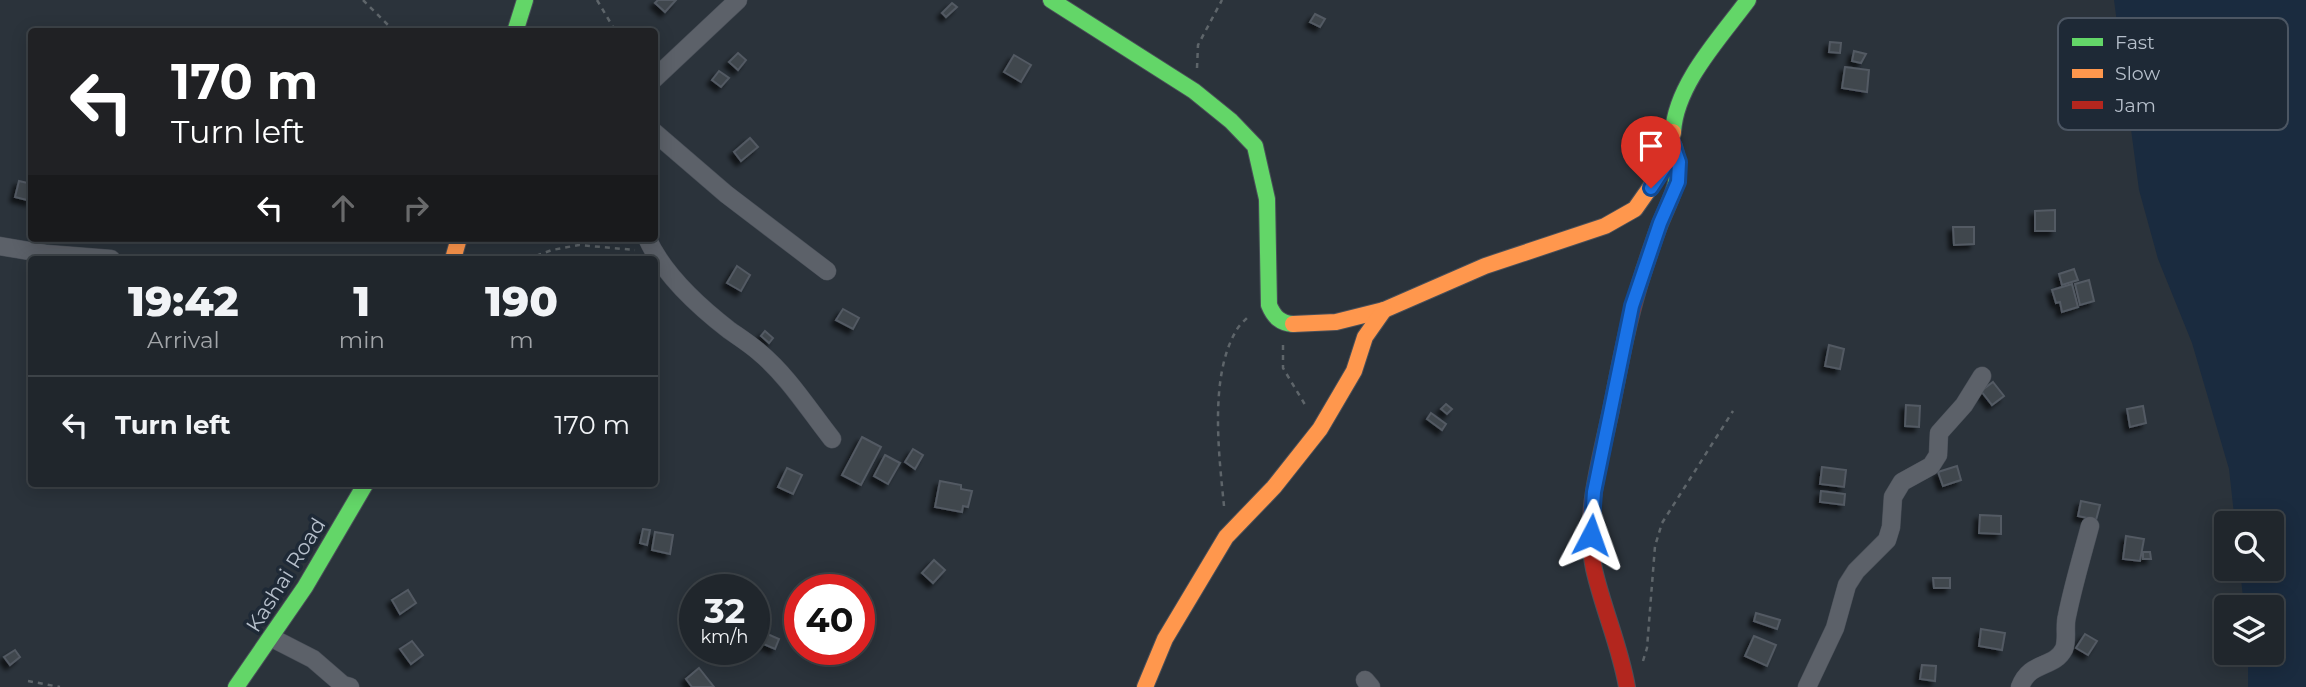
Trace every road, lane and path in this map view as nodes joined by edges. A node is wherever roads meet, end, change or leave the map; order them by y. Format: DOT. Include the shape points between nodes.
graph roads {
  1 [pos="363,0"];
  2 [pos="525,0"];
  3 [pos="597,0"];
  4 [pos="738,0"];
  5 [pos="1051,0"];
  6 [pos="1222,0"];
  7 [pos="1748,0"];
  8 [pos="392,28"];
  9 [pos="516,28"];
  10 [pos="614,28"];
  11 [pos="658,75"];
  12 [pos="1196,92"];
  13 [pos="658,135"];
  14 [pos="1672,142"];
  15 [pos="650,244"];
  16 [pos="0,246"];
  17 [pos="73,256"];
  18 [pos="535,256"];
  19 [pos="658,257"];
  20 [pos="827,271"];
  21 [pos="1269,295"];
  22 [pos="1384,310"];
  23 [pos="1283,324"];
  24 [pos="1982,376"];
  25 [pos="1733,411"];
  26 [pos="1320,429"];
  27 [pos="832,439"];
  28 [pos="364,487"];
  29 [pos="2091,526"];
  30 [pos="1226,537"];
  31 [pos="272,638"];
  32 [pos="1643,661"];
  33 [pos="28,681"];
  34 [pos="60,687"];
  35 [pos="236,687"];
  36 [pos="350,687"];
  37 [pos="1145,687"];
  38 [pos="1627,687"];
  39 [pos="1807,687"];
  40 [pos="2020,687"];
  1 -- 8 [label="path"];
  2 -- 9 [label="street"];
  3 -- 10 [label="path"];
  4 -- 11 [label="street"];
  5 -- 12 [label="street"];
  6 -- 12 [label="path" via="1198,45"];
  7 -- 14 [label="street" via="1686,86 1674,116"];
  12 -- 21 [label="street" via="1255,146 1267,199"];
  13 -- 20 [label="street"];
  14 -- 22 [label="street" via="1666,165 1635,209 1625,215"];
  14 -- 38 [label="street" via="1679,162 1678,182 1632,306 1594,492 1594,568"];
  15 -- 18 [label="path" via="579,245"];
  16 -- 17 [label="street"];
  19 -- 27 [label="street" via="692,296 779,372"];
  21 -- 23 [label="street" via="1273,314"];
  21 -- 30 [label="path" via="1236,331 1220,375 1218,449"];
  22 -- 23 [label="street" via="1336,322"];
  22 -- 26 [label="street" via="1365,337 1354,371"];
  23 -- 26 [label="path" via="1283,368"];
  24 -- 39 [label="street" via="1939,433 1938,455 1931,466 1902,482 1893,497 1887,540 1847,585 1835,628"];
  25 -- 32 [label="path" via="1662,523"];
  26 -- 30 [label="street"];
  28 -- 31 [label="street, Kashai Road"];
  29 -- 40 [label="street" via="2066,619 2065,646 2050,662 2031,670"];
  30 -- 37 [label="street" via="1165,639"];
  31 -- 35 [label="street, Kashai Road"];
  31 -- 36 [label="street" via="313,659"];
  33 -- 34 [label="path"];
}
